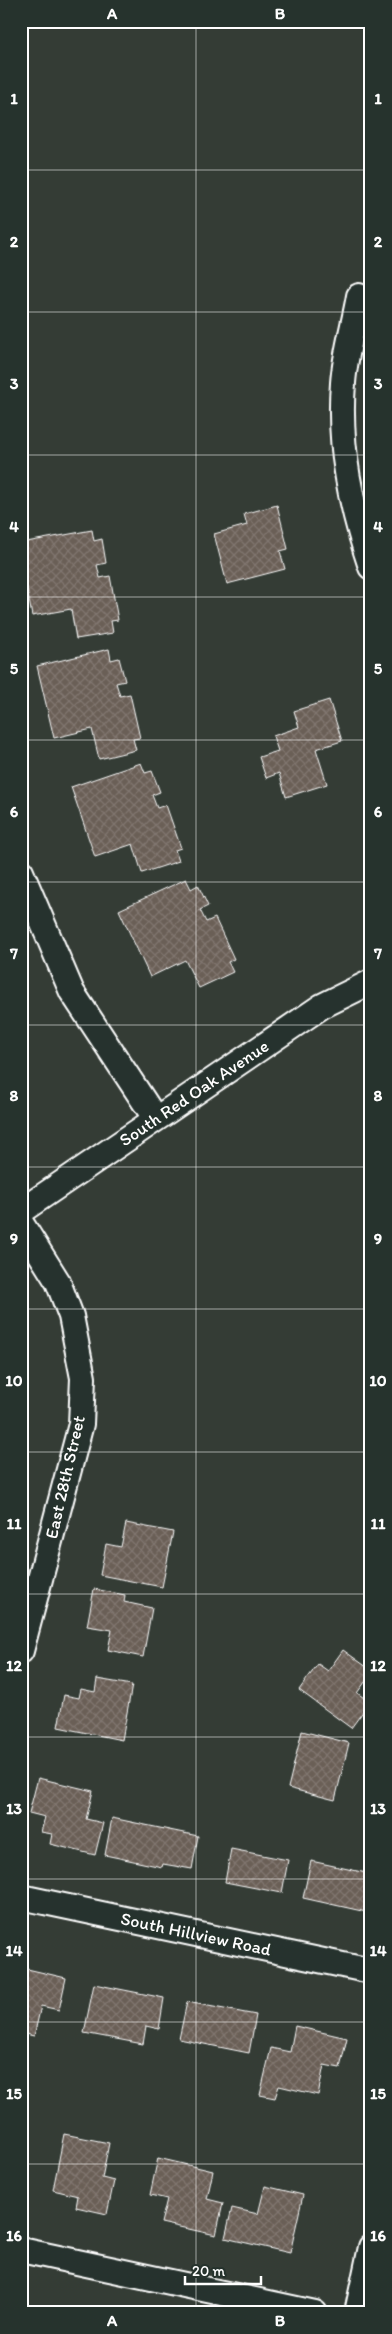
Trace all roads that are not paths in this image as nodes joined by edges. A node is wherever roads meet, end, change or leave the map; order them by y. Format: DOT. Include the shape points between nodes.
graph roads {
  1 [pos="359,296"];
  2 [pos="371,567"];
  3 [pos="21,872"];
  4 [pos="371,982"];
  5 [pos="155,1118"];
  6 [pos="21,1211"];
  7 [pos="21,1224"];
  8 [pos="21,1651"];
  9 [pos="21,1897"];
  10 [pos="371,1971"];
  11 [pos="371,2247"];
  12 [pos="21,2250"];
  13 [pos="315,2313"];
  14 [pos="357,2313"];
  1 -- 2 [label="street" via="343,382 342,431 352,506"];
  3 -- 5 [label="street" via="72,992"];
  4 -- 5 [label="street, South Red Oak Avenue" via="322,1006"];
  5 -- 6 [label="street, South Red Oak Avenue"];
  7 -- 8 [label="street, East 28th Street" via="58,1282 71,1316 83,1378 81,1424"];
  9 -- 10 [label="street, South Hillview Road"];
  11 -- 14 [label="street"];
  12 -- 13 [label="street"];
}
